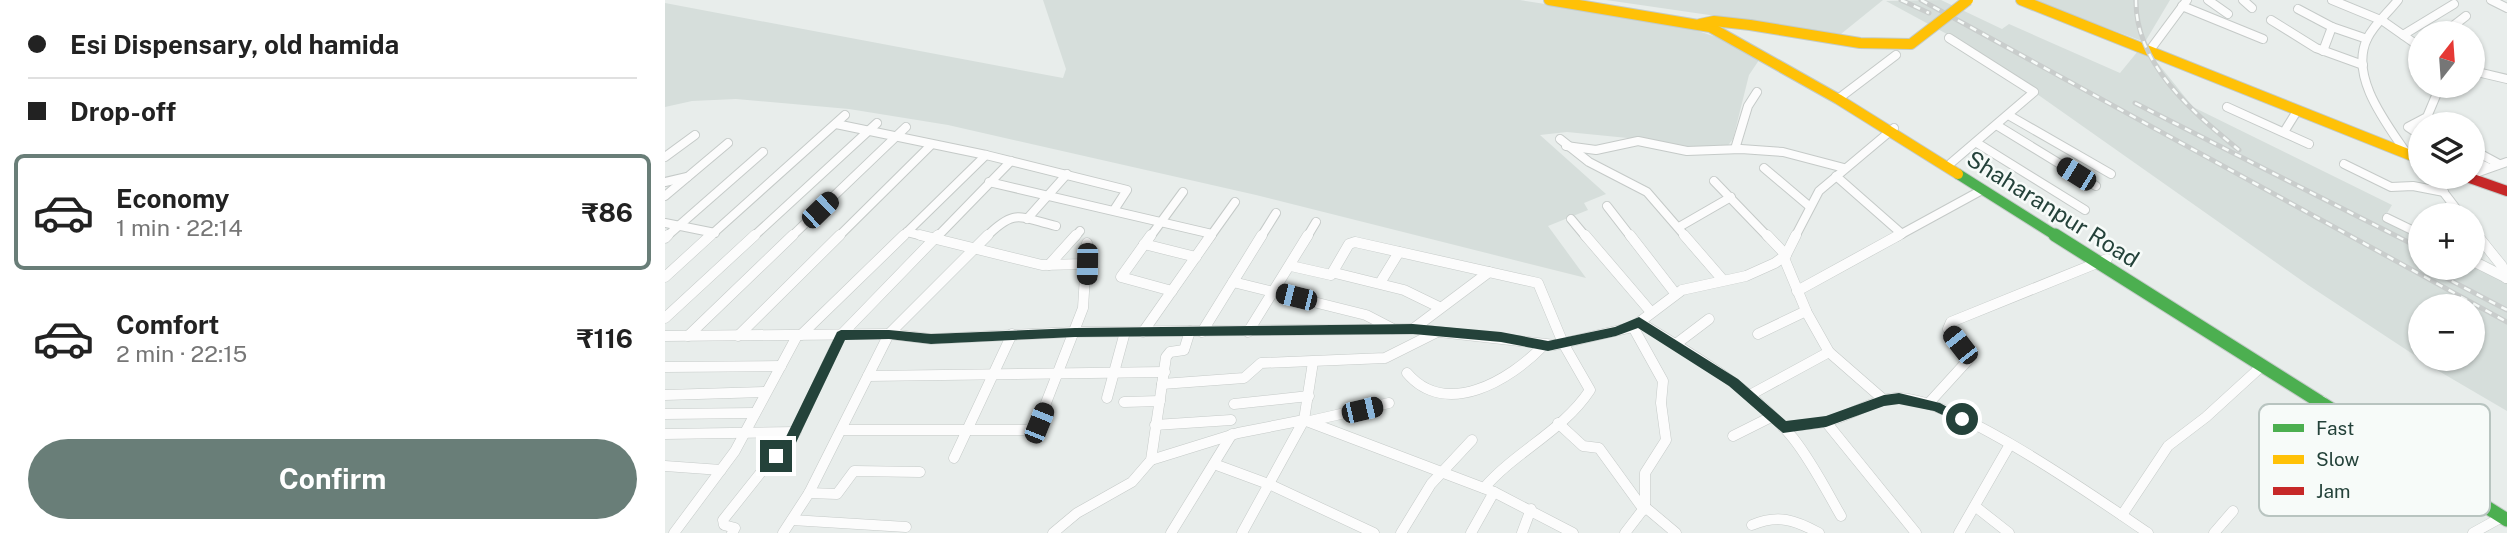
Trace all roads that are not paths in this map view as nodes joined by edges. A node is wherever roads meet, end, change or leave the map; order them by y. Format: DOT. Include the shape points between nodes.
graph roads {
  1 [pos="1549,0"];
  2 [pos="1584,0"];
  3 [pos="1968,0"];
  4 [pos="2021,0"];
  5 [pos="2208,0"];
  6 [pos="2243,0"];
  7 [pos="2332,0"];
  8 [pos="2398,0"];
  9 [pos="2491,0"];
  10 [pos="2185,3"];
  11 [pos="2454,4"];
  12 [pos="2252,8"];
  13 [pos="2507,8"];
  14 [pos="2298,9"];
  15 [pos="2228,14"];
  16 [pos="2466,16"];
  17 [pos="2270,20"];
  18 [pos="2382,21"];
  19 [pos="2460,21"];
  20 [pos="1704,23"];
  21 [pos="2332,26"];
  22 [pos="2403,35"];
  23 [pos="1949,38"];
  24 [pos="2263,39"];
  25 [pos="2367,39"];
  26 [pos="2408,39"];
  27 [pos="2150,50"];
  28 [pos="2323,51"];
  29 [pos="1896,55"];
  30 [pos="2363,65"];
  31 [pos="2485,74"];
  32 [pos="2507,79"];
  33 [pos="1756,92"];
  34 [pos="1840,98"];
  35 [pos="2227,107"];
  36 [pos="2297,111"];
  37 [pos="845,116"];
  38 [pos="2010,116"];
  39 [pos="877,123"];
  40 [pos="836,124"];
  41 [pos="1998,126"];
  42 [pos="906,127"];
  43 [pos="1891,130"];
  44 [pos="869,131"];
  45 [pos="2284,132"];
  46 [pos="695,135"];
  47 [pos="896,138"];
  48 [pos="728,143"];
  49 [pos="1977,143"];
  50 [pos="2309,144"];
  51 [pos="931,145"];
  52 [pos="2408,146"];
  53 [pos="1735,149"];
  54 [pos="763,152"];
  55 [pos="2408,154"];
  56 [pos="986,155"];
  57 [pos="2485,155"];
  58 [pos="665,157"];
  59 [pos="1011,161"];
  60 [pos="1951,163"];
  61 [pos="2503,163"];
  62 [pos="2344,164"];
  63 [pos="2487,167"];
  64 [pos="1764,168"];
  65 [pos="1840,172"];
  66 [pos="1067,174"];
  67 [pos="2111,174"];
  68 [pos="688,176"];
  69 [pos="1714,181"];
  70 [pos="665,182"];
  71 [pos="989,182"];
  72 [pos="2485,183"];
  73 [pos="2096,186"];
  74 [pos="2442,189"];
  75 [pos="1982,190"];
  76 [pos="2507,191"];
  77 [pos="1183,192"];
  78 [pos="2444,192"];
  79 [pos="665,195"];
  80 [pos="1047,196"];
  81 [pos="1731,197"];
  82 [pos="1235,202"];
  83 [pos="2452,203"];
  84 [pos="1607,206"];
  85 [pos="1809,206"];
  86 [pos="1114,210"];
  87 [pos="2085,210"];
  88 [pos="1276,213"];
  89 [pos="2387,218"];
  90 [pos="1027,219"];
  91 [pos="1571,219"];
  92 [pos="1161,222"];
  93 [pos="1316,222"];
  94 [pos="665,223"];
  95 [pos="679,226"];
  96 [pos="1056,226"];
  97 [pos="1679,227"];
  98 [pos="2408,228"];
  99 [pos="1080,231"];
  100 [pos="907,232"];
  101 [pos="715,233"];
  102 [pos="1212,234"];
  103 [pos="1902,234"];
  104 [pos="665,237"];
  105 [pos="934,239"];
  106 [pos="1087,243"];
  107 [pos="1144,244"];
  108 [pos="2485,245"];
  109 [pos="974,249"];
  110 [pos="1399,252"];
  111 [pos="1785,256"];
  112 [pos="1196,257"];
  113 [pos="2103,261"];
  114 [pos="1087,264"];
  115 [pos="1049,265"];
  116 [pos="1290,266"];
  117 [pos="2485,267"];
  118 [pos="1489,272"];
  119 [pos="1335,273"];
  120 [pos="665,278"];
  121 [pos="2506,278"];
  122 [pos="1723,280"];
  123 [pos="1233,282"];
  124 [pos="1380,283"];
  125 [pos="1172,291"];
  126 [pos="1275,291"];
  127 [pos="1797,291"];
  128 [pos="1675,293"];
  129 [pos="1439,307"];
  130 [pos="1651,312"];
  131 [pos="1806,312"];
  132 [pos="665,318"];
  133 [pos="1709,319"];
  134 [pos="1636,324"];
  135 [pos="1393,329"];
  136 [pos="1413,329"];
  137 [pos="1438,331"];
  138 [pos="1075,332"];
  139 [pos="1125,332"];
  140 [pos="1143,332"];
  141 [pos="1196,332"];
  142 [pos="1248,332"];
  143 [pos="889,334"];
  144 [pos="1012,334"];
  145 [pos="1758,334"];
  146 [pos="799,335"];
  147 [pos="841,335"];
  148 [pos="665,336"];
  149 [pos="688,336"];
  150 [pos="738,336"];
  151 [pos="1563,343"];
  152 [pos="1676,344"];
  153 [pos="1543,346"];
  154 [pos="1829,352"];
  155 [pos="1313,362"];
  156 [pos="2263,365"];
  157 [pos="781,366"];
  158 [pos="665,367"];
  159 [pos="1165,372"];
  160 [pos="1407,373"];
  161 [pos="1113,374"];
  162 [pos="1058,375"];
  163 [pos="868,376"];
  164 [pos="993,376"];
  165 [pos="1162,384"];
  166 [pos="766,392"];
  167 [pos="665,395"];
  168 [pos="1750,395"];
  169 [pos="1309,396"];
  170 [pos="1107,398"];
  171 [pos="1884,400"];
  172 [pos="1160,401"];
  173 [pos="2322,401"];
  174 [pos="1124,402"];
  175 [pos="1234,404"];
  176 [pos="1389,404"];
  177 [pos="1928,404"];
  178 [pos="2320,404"];
  179 [pos="2327,404"];
  180 [pos="2328,404"];
  181 [pos="755,412"];
  182 [pos="665,414"];
  183 [pos="1771,417"];
  184 [pos="1231,420"];
  185 [pos="1306,421"];
  186 [pos="1826,422"];
  187 [pos="1558,423"];
  188 [pos="1155,425"];
  189 [pos="1783,427"];
  190 [pos="842,430"];
  191 [pos="968,430"];
  192 [pos="796,432"];
  193 [pos="665,434"];
  194 [pos="744,434"];
  195 [pos="1232,434"];
  196 [pos="1733,436"];
  197 [pos="1472,440"];
  198 [pos="2009,446"];
  199 [pos="954,458"];
  200 [pos="1151,460"];
  201 [pos="1214,464"];
  202 [pos="666,466"];
  203 [pos="721,470"];
  204 [pos="920,472"];
  205 [pos="1440,472"];
  206 [pos="1271,485"];
  207 [pos="1489,490"];
  208 [pos="809,494"];
  209 [pos="2490,506"];
  210 [pos="1976,507"];
  211 [pos="2490,507"];
  212 [pos="1531,509"];
  213 [pos="1644,509"];
  214 [pos="2233,511"];
  215 [pos="2122,515"];
  216 [pos="1841,516"];
  217 [pos="2505,516"];
  218 [pos="792,520"];
  219 [pos="1752,525"];
  220 [pos="906,527"];
  221 [pos="674,533"];
  222 [pos="732,533"];
  223 [pos="783,533"];
  224 [pos="1053,533"];
  225 [pos="1171,533"];
  226 [pos="1242,533"];
  227 [pos="1374,533"];
  228 [pos="1401,533"];
  229 [pos="1471,533"];
  230 [pos="1522,533"];
  231 [pos="1573,533"];
  232 [pos="1625,533"];
  233 [pos="1676,533"];
  234 [pos="1819,533"];
  235 [pos="1916,533"];
  236 [pos="1959,533"];
  237 [pos="2008,533"];
  238 [pos="2148,533"];
  239 [pos="2214,533"];
  240 [pos="2473,533"];
  1 -- 20 [label="main road, Shaharanpur Road"];
  2 -- 20 [label="main road, Shaharanpur Road"];
  3 -- 20 [label="main road, bridge" via="1911,44 1860,43 1750,25"];
  4 -- 27 [label="main road"];
  5 -- 15 [label="street"];
  6 -- 12 [label="street"];
  7 -- 18 [label="street"];
  8 -- 18 [label="street"];
  9 -- 13 [label="street"];
  10 -- 24 [label="street"];
  10 -- 27 [label="street"];
  11 -- 22 [label="street"];
  14 -- 21 [label="street"];
  16 -- 19 [label="street"];
  17 -- 28 [label="street"];
  18 -- 22 [label="street"];
  18 -- 25 [label="street"];
  20 -- 34 [label="main road, Shaharanpur Road"];
  21 -- 25 [label="street"];
  21 -- 28 [label="street"];
  22 -- 26 [label="street"];
  23 -- 38 [label="street" via="2033,91"];
  25 -- 30 [label="street"];
  27 -- 36 [label="main road"];
  28 -- 30 [label="street"];
  29 -- 34 [label="street"];
  30 -- 52 [label="street" via="2374,100"];
  31 -- 32 [label="street"];
  33 -- 53 [label="street"];
  34 -- 43 [label="main road, Shaharanpur Road"];
  35 -- 45 [label="street"];
  36 -- 45 [label="street"];
  36 -- 55 [label="main road"];
  37 -- 40 [label="street"];
  38 -- 41 [label="street"];
  38 -- 67 [label="street"];
  39 -- 44 [label="street"];
  40 -- 44 [label="street"];
  40 -- 101 [label="street"];
  41 -- 49 [label="street"];
  41 -- 73 [label="street"];
  42 -- 47 [label="street"];
  43 -- 60 [label="main road, Shaharanpur Road"];
  43 -- 65 [label="street"];
  43 -- 75 [label="main road, Shaharanpur Road"];
  44 -- 47 [label="street"];
  44 -- 132 [label="street"];
  45 -- 50 [label="street"];
  46 -- 58 [label="street"];
  47 -- 51 [label="street"];
  47 -- 149 [label="street"];
  48 -- 68 [label="street"];
  49 -- 60 [label="street"];
  49 -- 87 [label="street"];
  51 -- 56 [label="street"];
  51 -- 150 [label="street"];
  53 -- 65 [label="street" via="1783,152"];
  53 -- 97 [label="street" via="1687,151 1638,141 1596,149 1563,143 1641,188"];
  54 -- 95 [label="street"];
  56 -- 59 [label="street"];
  56 -- 100 [label="street"];
  57 -- 61 [label="street"];
  59 -- 66 [label="street"];
  59 -- 71 [label="street"];
  60 -- 113 [label="main road, Shaharanpur Road"];
  61 -- 63 [label="street"];
  62 -- 78 [label="street" via="2391,187"];
  64 -- 85 [label="street"];
  65 -- 85 [label="street"];
  65 -- 103 [label="street"];
  66 -- 80 [label="street"];
  66 -- 86 [label="street" via="1127,190"];
  68 -- 70 [label="street"];
  68 -- 79 [label="street"];
  69 -- 81 [label="street"];
  71 -- 80 [label="street"];
  71 -- 105 [label="street"];
  72 -- 76 [label="main road"];
  74 -- 78 [label="street"];
  75 -- 103 [label="street"];
  75 -- 113 [label="main road, Shaharanpur Road"];
  77 -- 92 [label="street"];
  78 -- 83 [label="street"];
  80 -- 86 [label="street"];
  80 -- 90 [label="street"];
  81 -- 97 [label="street"];
  81 -- 111 [label="street"];
  82 -- 102 [label="street"];
  84 -- 128 [label="street"];
  85 -- 111 [label="street"];
  86 -- 92 [label="street"];
  88 -- 123 [label="street"];
  89 -- 98 [label="street"];
  90 -- 96 [label="street"];
  90 -- 109 [label="street" via="1005,218"];
  91 -- 130 [label="street"];
  92 -- 102 [label="street"];
  92 -- 107 [label="street"];
  93 -- 116 [label="street"];
  94 -- 95 [label="street"];
  95 -- 101 [label="street"];
  95 -- 104 [label="street"];
  97 -- 122 [label="street"];
  99 -- 115 [label="street"];
  100 -- 105 [label="street"];
  100 -- 146 [label="street"];
  101 -- 120 [label="street"];
  102 -- 112 [label="street"];
  103 -- 127 [label="street"];
  105 -- 109 [label="street"];
  105 -- 147 [label="street"];
  106 -- 114 [label="street"];
  107 -- 112 [label="street"];
  107 -- 125 [label="street" via="1121,278"];
  108 -- 121 [label="street"];
  109 -- 115 [label="street"];
  109 -- 143 [label="street"];
  110 -- 118 [label="street"];
  110 -- 119 [label="street" via="1352,242"];
  110 -- 124 [label="street"];
  111 -- 122 [label="street" via="1756,273"];
  111 -- 127 [label="street"];
  112 -- 125 [label="street"];
  113 -- 156 [label="main road, Shaharanpur Road"];
  113 -- 177 [label="street" via="1951,322 1948,328 1969,359"];
  113 -- 180 [label="main road, Shaharanpur Road"];
  114 -- 115 [label="street"];
  114 -- 138 [label="street" via="1085,300"];
  116 -- 119 [label="street"];
  116 -- 126 [label="street"];
  117 -- 121 [label="street"];
  118 -- 129 [label="street"];
  118 -- 151 [label="street" via="1536,280"];
  119 -- 124 [label="street"];
  122 -- 128 [label="street"];
  123 -- 126 [label="street"];
  123 -- 141 [label="street"];
  124 -- 129 [label="street"];
  125 -- 140 [label="street"];
  126 -- 135 [label="street" via="1366,315"];
  126 -- 142 [label="street"];
  127 -- 131 [label="street"];
  128 -- 130 [label="street"];
  129 -- 136 [label="street"];
  130 -- 134 [label="street"];
  131 -- 145 [label="street"];
  131 -- 154 [label="street"];
  133 -- 152 [label="street"];
  134 -- 151 [label="street"];
  134 -- 152 [label="street"];
  134 -- 213 [label="street" via="1663,381 1666,443 1645,473"];
  135 -- 136 [label="street"];
  135 -- 142 [label="street"];
  136 -- 137 [label="street"];
  137 -- 153 [label="street"];
  137 -- 155 [label="street" via="1385,359"];
  138 -- 139 [label="street"];
  138 -- 144 [label="street"];
  138 -- 162 [label="street"];
  139 -- 140 [label="street"];
  139 -- 161 [label="street"];
  140 -- 141 [label="street"];
  141 -- 142 [label="street"];
  141 -- 159 [label="street" via="1184,350 1167,353"];
  143 -- 144 [label="street" via="931,339"];
  143 -- 147 [label="street"];
  143 -- 163 [label="street"];
  144 -- 164 [label="street"];
  146 -- 147 [label="street"];
  146 -- 150 [label="street"];
  146 -- 157 [label="street"];
  147 -- 192 [label="street"];
  148 -- 149 [label="street"];
  149 -- 150 [label="street"];
  151 -- 153 [label="street"];
  151 -- 187 [label="street" via="1590,390"];
  152 -- 168 [label="street"];
  153 -- 160 [label="street" via="1506,379 1465,394 1419,387"];
  154 -- 168 [label="street"];
  154 -- 171 [label="street"];
  155 -- 165 [label="street" via="1261,363 1244,378"];
  155 -- 169 [label="street"];
  156 -- 173 [label="main road, Shaharanpur Road"];
  156 -- 215 [label="street" via="2168,446"];
  157 -- 158 [label="street"];
  157 -- 166 [label="street"];
  159 -- 161 [label="street"];
  159 -- 165 [label="street"];
  161 -- 162 [label="street"];
  161 -- 170 [label="street"];
  162 -- 164 [label="street"];
  162 -- 191 [label="street" via="1037,426"];
  163 -- 164 [label="street"];
  163 -- 190 [label="street"];
  164 -- 191 [label="street"];
  165 -- 172 [label="street"];
  166 -- 167 [label="street"];
  166 -- 181 [label="street"];
  168 -- 183 [label="street"];
  169 -- 175 [label="street"];
  169 -- 185 [label="street"];
  171 -- 177 [label="street"];
  171 -- 186 [label="street"];
  172 -- 174 [label="street"];
  172 -- 188 [label="street"];
  173 -- 178 [label="street"];
  173 -- 179 [label="main road, Shaharanpur Road"];
  176 -- 185 [label="street"];
  177 -- 198 [label="street"];
  181 -- 182 [label="street"];
  181 -- 194 [label="street"];
  183 -- 189 [label="street"];
  183 -- 196 [label="street"];
  184 -- 188 [label="street"];
  185 -- 195 [label="street"];
  185 -- 205 [label="street"];
  185 -- 206 [label="street"];
  186 -- 189 [label="street"];
  186 -- 235 [label="street"];
  187 -- 207 [label="street" via="1500,467"];
  187 -- 213 [label="street" via="1583,446 1599,448"];
  188 -- 200 [label="street"];
  189 -- 216 [label="street"];
  190 -- 191 [label="street"];
  190 -- 208 [label="street"];
  191 -- 199 [label="street"];
  192 -- 194 [label="street"];
  192 -- 222 [label="street" via="723,520 725,526 735,528"];
  193 -- 194 [label="street"];
  194 -- 203 [label="street"];
  195 -- 200 [label="street"];
  195 -- 201 [label="street"];
  197 -- 205 [label="street"];
  198 -- 210 [label="street"];
  198 -- 215 [label="street"];
  200 -- 224 [label="street" via="1140,476 1075,511"];
  201 -- 206 [label="street"];
  201 -- 225 [label="street"];
  202 -- 203 [label="street"];
  203 -- 221 [label="street"];
  204 -- 208 [label="street" via="854,471 837,494"];
  205 -- 207 [label="street"];
  205 -- 228 [label="street"];
  206 -- 226 [label="street"];
  206 -- 227 [label="street"];
  207 -- 212 [label="street"];
  207 -- 229 [label="street"];
  208 -- 218 [label="street"];
  209 -- 217 [label="main road, Shaharanpur Road"];
  210 -- 236 [label="street"];
  210 -- 237 [label="street"];
  211 -- 217 [label="main road, Shaharanpur Road"];
  212 -- 230 [label="street"];
  212 -- 231 [label="street"];
  213 -- 232 [label="street"];
  213 -- 233 [label="street"];
  214 -- 239 [label="street"];
  215 -- 238 [label="street"];
  217 -- 240 [label="street"];
  218 -- 220 [label="street"];
  218 -- 223 [label="street"];
  219 -- 234 [label="street" via="1776,516"];
}
